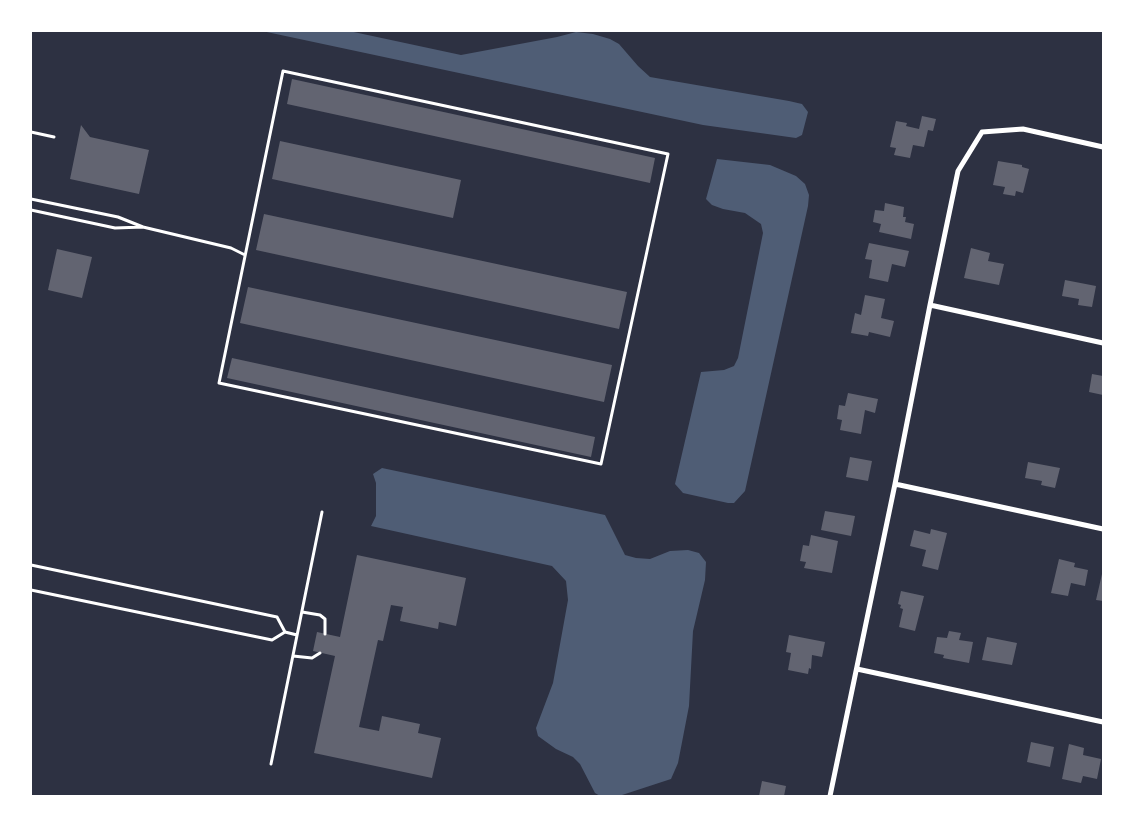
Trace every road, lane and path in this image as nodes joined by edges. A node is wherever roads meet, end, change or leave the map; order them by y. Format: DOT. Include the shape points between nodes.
graph roads {
  1 [pos="31,132"];
  2 [pos="54,137"];
  3 [pos="1103,147"];
  4 [pos="31,199"];
  5 [pos="31,210"];
  6 [pos="143,228"];
  7 [pos="245,255"];
  8 [pos="930,305"];
  9 [pos="1103,343"];
  10 [pos="895,484"];
  11 [pos="322,512"];
  12 [pos="1103,529"];
  13 [pos="31,565"];
  14 [pos="31,590"];
  15 [pos="302,612"];
  16 [pos="285,632"];
  17 [pos="324,634"];
  18 [pos="297,635"];
  19 [pos="320,652"];
  20 [pos="293,656"];
  21 [pos="857,669"];
  22 [pos="1103,722"];
  23 [pos="271,764"];
  24 [pos="830,796"];
  1 -- 2 [label="lane"];
  3 -- 8 [label="street" via="1023,129 982,132 958,171"];
  4 -- 6 [label="lane" via="118,217"];
  5 -- 6 [label="lane" via="115,228"];
  6 -- 7 [label="lane" via="231,248"];
  7 -- 7 [label="lane" via="218,383 601,464 668,154 283,71"];
  8 -- 9 [label="street"];
  8 -- 10 [label="street"];
  10 -- 12 [label="street"];
  10 -- 21 [label="street"];
  11 -- 15 [label="lane"];
  13 -- 16 [label="lane" via="277,617"];
  14 -- 16 [label="lane" via="272,640"];
  15 -- 17 [label="lane" via="325,619"];
  15 -- 18 [label="lane"];
  16 -- 18 [label="lane"];
  18 -- 20 [label="lane"];
  19 -- 20 [label="lane" via="312,658"];
  20 -- 23 [label="lane"];
  21 -- 22 [label="street"];
  21 -- 24 [label="street"];
}
